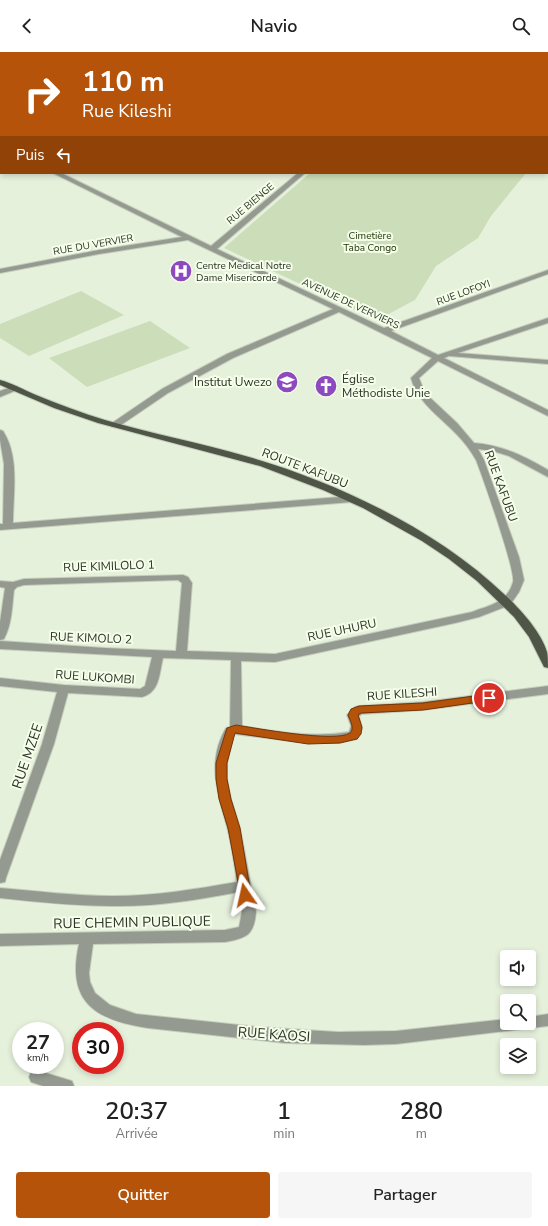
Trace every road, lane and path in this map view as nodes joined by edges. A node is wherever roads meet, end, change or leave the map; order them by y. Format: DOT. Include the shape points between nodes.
graph roads {
  1 [pos="58,174"];
  2 [pos="301,174"];
  3 [pos="189,238"];
  4 [pos="212,249"];
  5 [pos="0,271"];
  6 [pos="548,272"];
  7 [pos="340,309"];
  8 [pos="548,320"];
  9 [pos="384,330"];
  10 [pos="443,356"];
  11 [pos="548,362"];
  12 [pos="0,382"];
  13 [pos="14,388"];
  14 [pos="0,394"];
  15 [pos="548,413"];
  16 [pos="115,425"];
  17 [pos="0,432"];
  18 [pos="472,446"];
  19 [pos="548,474"];
  20 [pos="352,499"];
  21 [pos="4,527"];
  22 [pos="0,584"];
  23 [pos="13,584"];
  24 [pos="506,603"];
  25 [pos="0,636"];
  26 [pos="0,645"];
  27 [pos="159,653"];
  28 [pos="181,654"];
  29 [pos="236,656"];
  30 [pos="548,664"];
  31 [pos="0,682"];
  32 [pos="64,688"];
  33 [pos="548,690"];
  34 [pos="236,729"];
  35 [pos="0,878"];
  36 [pos="244,886"];
  37 [pos="0,893"];
  38 [pos="87,939"];
  39 [pos="0,940"];
  40 [pos="548,1020"];
  41 [pos="536,1021"];
  42 [pos="500,1026"];
  43 [pos="36,1077"];
  44 [pos="67,1086"];
  1 -- 3 [label="street, AVENUE DE VERVIERS"];
  2 -- 4 [label="street, RUE BIENGE"];
  3 -- 4 [label="street, AVENUE DE VERVIERS"];
  3 -- 5 [label="street, RUE DU VERVIER"];
  4 -- 7 [label="street, AVENUE DE VERVIERS"];
  6 -- 9 [label="street, RUE LOFOYI"];
  7 -- 9 [label="street, AVENUE DE VERVIERS"];
  7 -- 16 [label="street" via="230,356 165,391"];
  8 -- 10 [label="street"];
  9 -- 10 [label="street, AVENUE DE VERVIERS"];
  10 -- 11 [label="street"];
  10 -- 15 [label="street, AVENUE DE VERVIERS"];
  10 -- 18 [label="street, RUE KAFUBU" via="415,378 418,389"];
  12 -- 13 [label="main road, ROUTE KAFUBU"];
  13 -- 14 [label="street"];
  13 -- 16 [label="main road, ROUTE KAFUBU"];
  16 -- 20 [label="main road, ROUTE KAFUBU" via="262,464 296,475"];
  17 -- 21 [label="street" via="6,443 9,464"];
  18 -- 19 [label="street" via="495,447 509,452"];
  18 -- 24 [label="street, RUE KAFUBU" via="480,460 519,575 514,592"];
  20 -- 21 [label="street"];
  20 -- 24 [label="main road, ROUTE KAFUBU" via="404,526 456,559"];
  22 -- 23 [label="street"];
  23 -- 25 [label="street" via="9,590 6,620"];
  23 -- 28 [label="street, RUE KIMILOLO 1" via="91,579 184,579 187,583"];
  24 -- 29 [label="street, RUE UHURU" via="455,620 286,657"];
  24 -- 30 [label="main road, ROUTE KAFUBU" via="528,628"];
  26 -- 27 [label="street, RUE KIMOLO 2"];
  27 -- 28 [label="street, RUE KIMOLO 2"];
  27 -- 32 [label="street, RUE LUKOMBI" via="150,688 142,693"];
  28 -- 29 [label="street, RUE UHURU"];
  29 -- 34 [label="street"];
  31 -- 32 [label="street, RUE LUKOMBI"];
  32 -- 35 [label="street, RUE MZEE" via="48,744"];
  33 -- 34 [label="street, RUE KILESHI" via="423,706 359,710 353,715 357,732 353,736 340,739 308,740"];
  34 -- 36 [label="street, RUE CHEMIN PUBLIQUE" via="228,735 221,763 221,779 234,828"];
  36 -- 37 [label="street" via="208,893 115,901 86,901"];
  36 -- 38 [label="street, RUE CHEMIN PUBLIQUE" via="249,912 248,926 240,934"];
  38 -- 39 [label="street, RUE CHEMIN PUBLIQUE"];
  38 -- 42 [label="street, RUE KAOSI" via="82,964 84,987 96,1004 116,1016 225,1031 352,1038 389,1038"];
  40 -- 41 [label="street"];
  43 -- 44 [label="street"];
}
